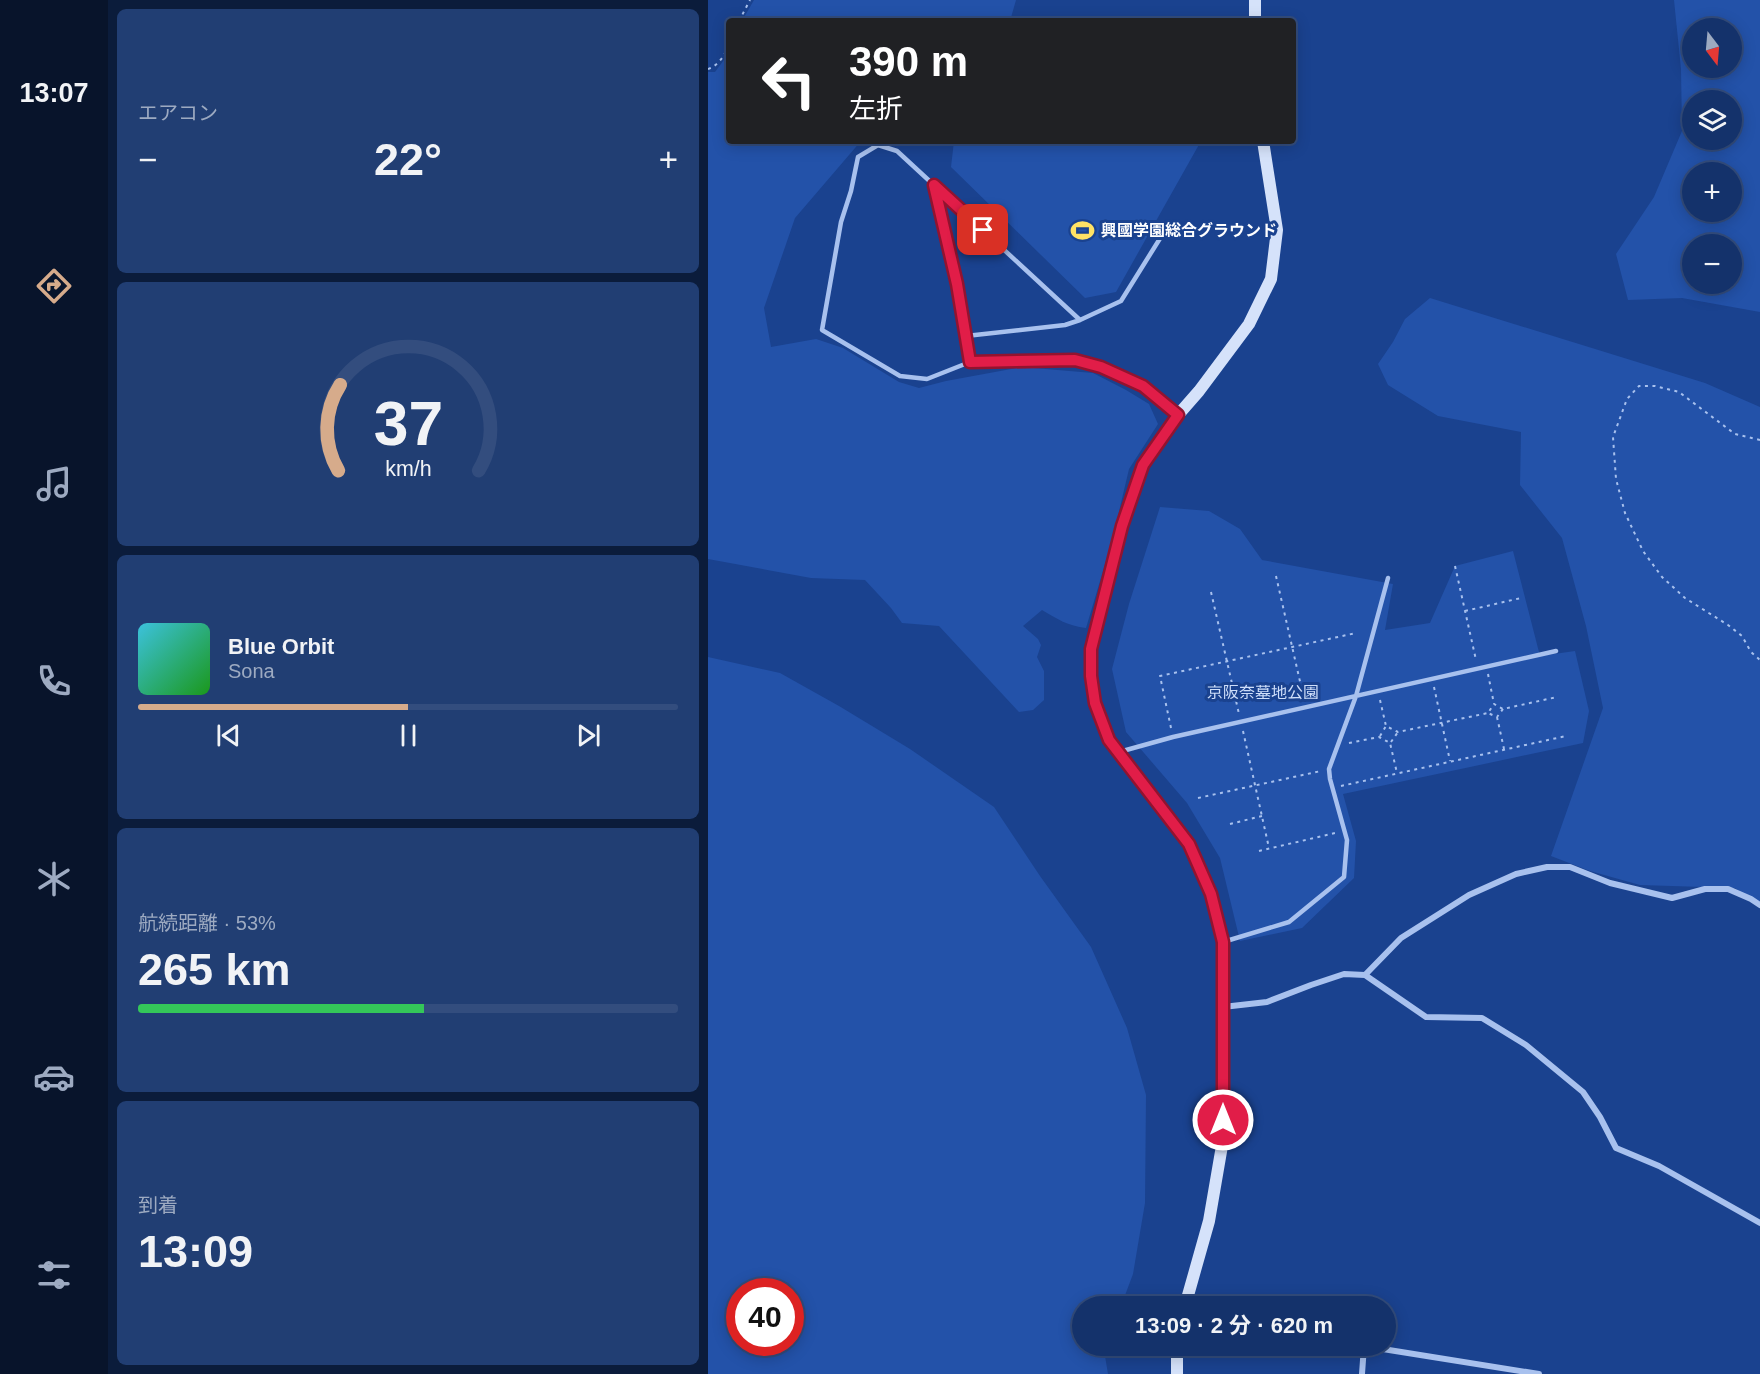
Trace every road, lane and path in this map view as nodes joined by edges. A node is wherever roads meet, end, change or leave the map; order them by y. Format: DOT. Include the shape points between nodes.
graph roads {
  1 [pos="750,0"];
  2 [pos="1255,0"];
  3 [pos="741,18"];
  4 [pos="1255,18"];
  5 [pos="726,50"];
  6 [pos="708,69"];
  7 [pos="1263,144"];
  8 [pos="934,185"];
  9 [pos="1169,224"];
  10 [pos="1080,320"];
  11 [pos="966,336"];
  12 [pos="970,362"];
  13 [pos="1178,415"];
  14 [pos="1760,440"];
  15 [pos="1455,566"];
  16 [pos="1276,576"];
  17 [pos="1388,578"];
  18 [pos="1521,598"];
  19 [pos="1465,611"];
  20 [pos="1356,633"];
  21 [pos="1292,647"];
  22 [pos="1556,651"];
  23 [pos="1760,660"];
  24 [pos="1486,666"];
  25 [pos="1478,668"];
  26 [pos="1432,679"];
  27 [pos="1378,691"];
  28 [pos="1356,696"];
  29 [pos="1557,697"];
  30 [pos="1494,704"];
  31 [pos="1306,707"];
  32 [pos="1503,709"];
  33 [pos="1488,712"];
  34 [pos="1497,717"];
  35 [pos="1441,723"];
  36 [pos="1386,726"];
  37 [pos="1398,732"];
  38 [pos="1566,736"];
  39 [pos="1173,737"];
  40 [pos="1379,737"];
  41 [pos="1390,743"];
  42 [pos="1338,746"];
  43 [pos="1504,750"];
  44 [pos="1119,752"];
  45 [pos="1450,762"];
  46 [pos="1329,769"];
  47 [pos="1397,773"];
  48 [pos="1332,788"];
  49 [pos="1198,798"];
  50 [pos="1262,816"];
  51 [pos="1230,824"];
  52 [pos="1344,831"];
  53 [pos="1259,851"];
  54 [pos="1760,905"];
  55 [pos="1223,942"];
  56 [pos="1365,975"];
  57 [pos="1223,1007"];
  58 [pos="1760,1223"];
  59 [pos="1188,1296"];
  60 [pos="1178,1356"];
  61 [pos="1503,1371"];
  62 [pos="1177,1374"];
  63 [pos="1362,1374"];
  64 [pos="1539,1374"];
  1 -- 3 [label="path"];
  2 -- 4 [label="street"];
  5 -- 6 [label="path"];
  7 -- 13 [label="street" via="1277,230 1271,279 1249,324"];
  8 -- 10 [label="lane"];
  8 -- 11 [label="lane"];
  8 -- 12 [label="lane" via="897,150 878,145 858,157 841,222 822,330 900,376 927,379"];
  9 -- 10 [label="lane" via="1121,301"];
  10 -- 11 [label="lane"];
  11 -- 12 [label="lane"];
  12 -- 13 [label="lane" via="1075,360 1143,386"];
  13 -- 44 [label="street" via="1143,465 1122,526 1091,649 1095,703 1109,740"];
  14 -- 23 [label="path" via="1735,434 1679,393 1655,386 1639,386 1627,399 1613,437 1616,479 1624,513 1643,551 1662,577 1685,598 1742,636"];
  15 -- 19 [label="path"];
  16 -- 21 [label="path"];
  17 -- 28 [label="lane"];
  18 -- 19 [label="path"];
  19 -- 25 [label="path"];
  20 -- 21 [label="path"];
  21 -- 31 [label="path"];
  21 -- 39 [label="path" via="1160,676"];
  22 -- 24 [label="lane"];
  24 -- 25 [label="lane"];
  24 -- 30 [label="path"];
  25 -- 26 [label="lane"];
  26 -- 27 [label="lane"];
  26 -- 35 [label="path"];
  27 -- 28 [label="lane"];
  27 -- 36 [label="path"];
  28 -- 31 [label="lane"];
  28 -- 42 [label="lane"];
  29 -- 32 [label="path"];
  30 -- 32 [label="path"];
  30 -- 33 [label="path"];
  31 -- 39 [label="lane"];
  32 -- 34 [label="path"];
  33 -- 34 [label="path"];
  33 -- 35 [label="path"];
  34 -- 43 [label="path"];
  35 -- 37 [label="path"];
  35 -- 45 [label="path"];
  36 -- 37 [label="path"];
  36 -- 40 [label="path"];
  37 -- 41 [label="path"];
  38 -- 43 [label="path"];
  39 -- 44 [label="lane"];
  40 -- 41 [label="path"];
  40 -- 42 [label="path"];
  41 -- 47 [label="path"];
  42 -- 46 [label="lane"];
  43 -- 45 [label="path"];
  44 -- 55 [label="street" via="1189,844 1211,894"];
  45 -- 47 [label="path"];
  46 -- 48 [label="lane"];
  46 -- 49 [label="path"];
  47 -- 48 [label="path"];
  48 -- 52 [label="lane"];
  50 -- 51 [label="path"];
  52 -- 53 [label="path"];
  52 -- 55 [label="lane" via="1344,877 1289,922"];
  54 -- 56 [label="street" via="1728,889 1705,889 1672,898 1610,883 1570,867 1547,867 1516,874 1469,895 1401,938"];
  55 -- 57 [label="street"];
  56 -- 57 [label="street" via="1344,974 1267,1002"];
  56 -- 58 [label="street" via="1426,1017 1482,1018 1526,1045 1583,1092 1616,1148 1659,1166"];
  57 -- 59 [label="street" via="1223,1140 1209,1221"];
  60 -- 62 [label="street"];
  61 -- 63 [label="street" via="1364,1346"];
  61 -- 64 [label="street"];
}
